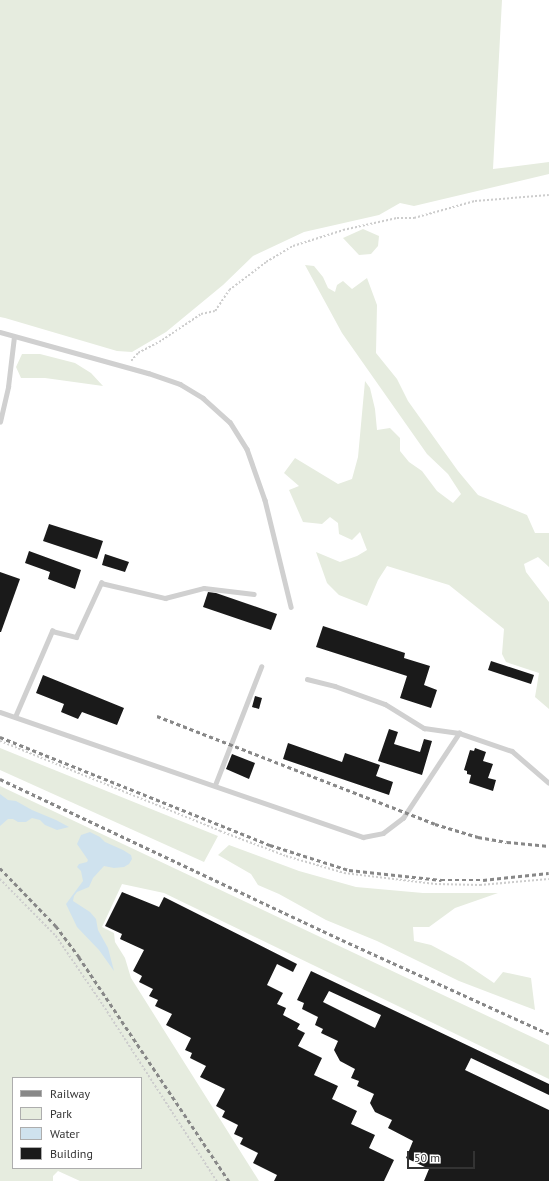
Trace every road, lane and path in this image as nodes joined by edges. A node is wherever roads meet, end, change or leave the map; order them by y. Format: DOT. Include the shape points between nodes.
graph roads {
  1 [pos="549,195"];
  2 [pos="0,332"];
  3 [pos="14,337"];
  4 [pos="128,368"];
  5 [pos="0,422"];
  6 [pos="254,594"];
  7 [pos="291,607"];
  8 [pos="261,666"];
  9 [pos="307,679"];
  10 [pos="0,712"];
  11 [pos="15,717"];
  12 [pos="459,733"];
  13 [pos="0,741"];
  14 [pos="548,782"];
  15 [pos="215,785"];
  16 [pos="0,879"];
  17 [pos="549,879"];
  18 [pos="217,1181"];
  1 -- 4 [label="path" via="475,201 414,218 397,218 343,230 293,246 228,290 214,311 201,314 138,353"];
  2 -- 3 [label="lane"];
  3 -- 4 [label="lane"];
  3 -- 5 [label="lane" via="8,387"];
  4 -- 7 [label="lane" via="180,384 203,398 230,422 248,449 265,500"];
  6 -- 11 [label="lane" via="204,588 165,598 101,583 76,637 52,632"];
  8 -- 15 [label="lane"];
  9 -- 12 [label="lane" via="385,704 424,728"];
  10 -- 11 [label="lane"];
  11 -- 15 [label="lane"];
  12 -- 14 [label="lane" via="512,751"];
  12 -- 15 [label="lane" via="403,818 383,833 363,837"];
  13 -- 17 [label="path" via="227,834 286,856 344,873 435,884 480,885"];
  16 -- 18 [label="path" via="56,936"];
}
